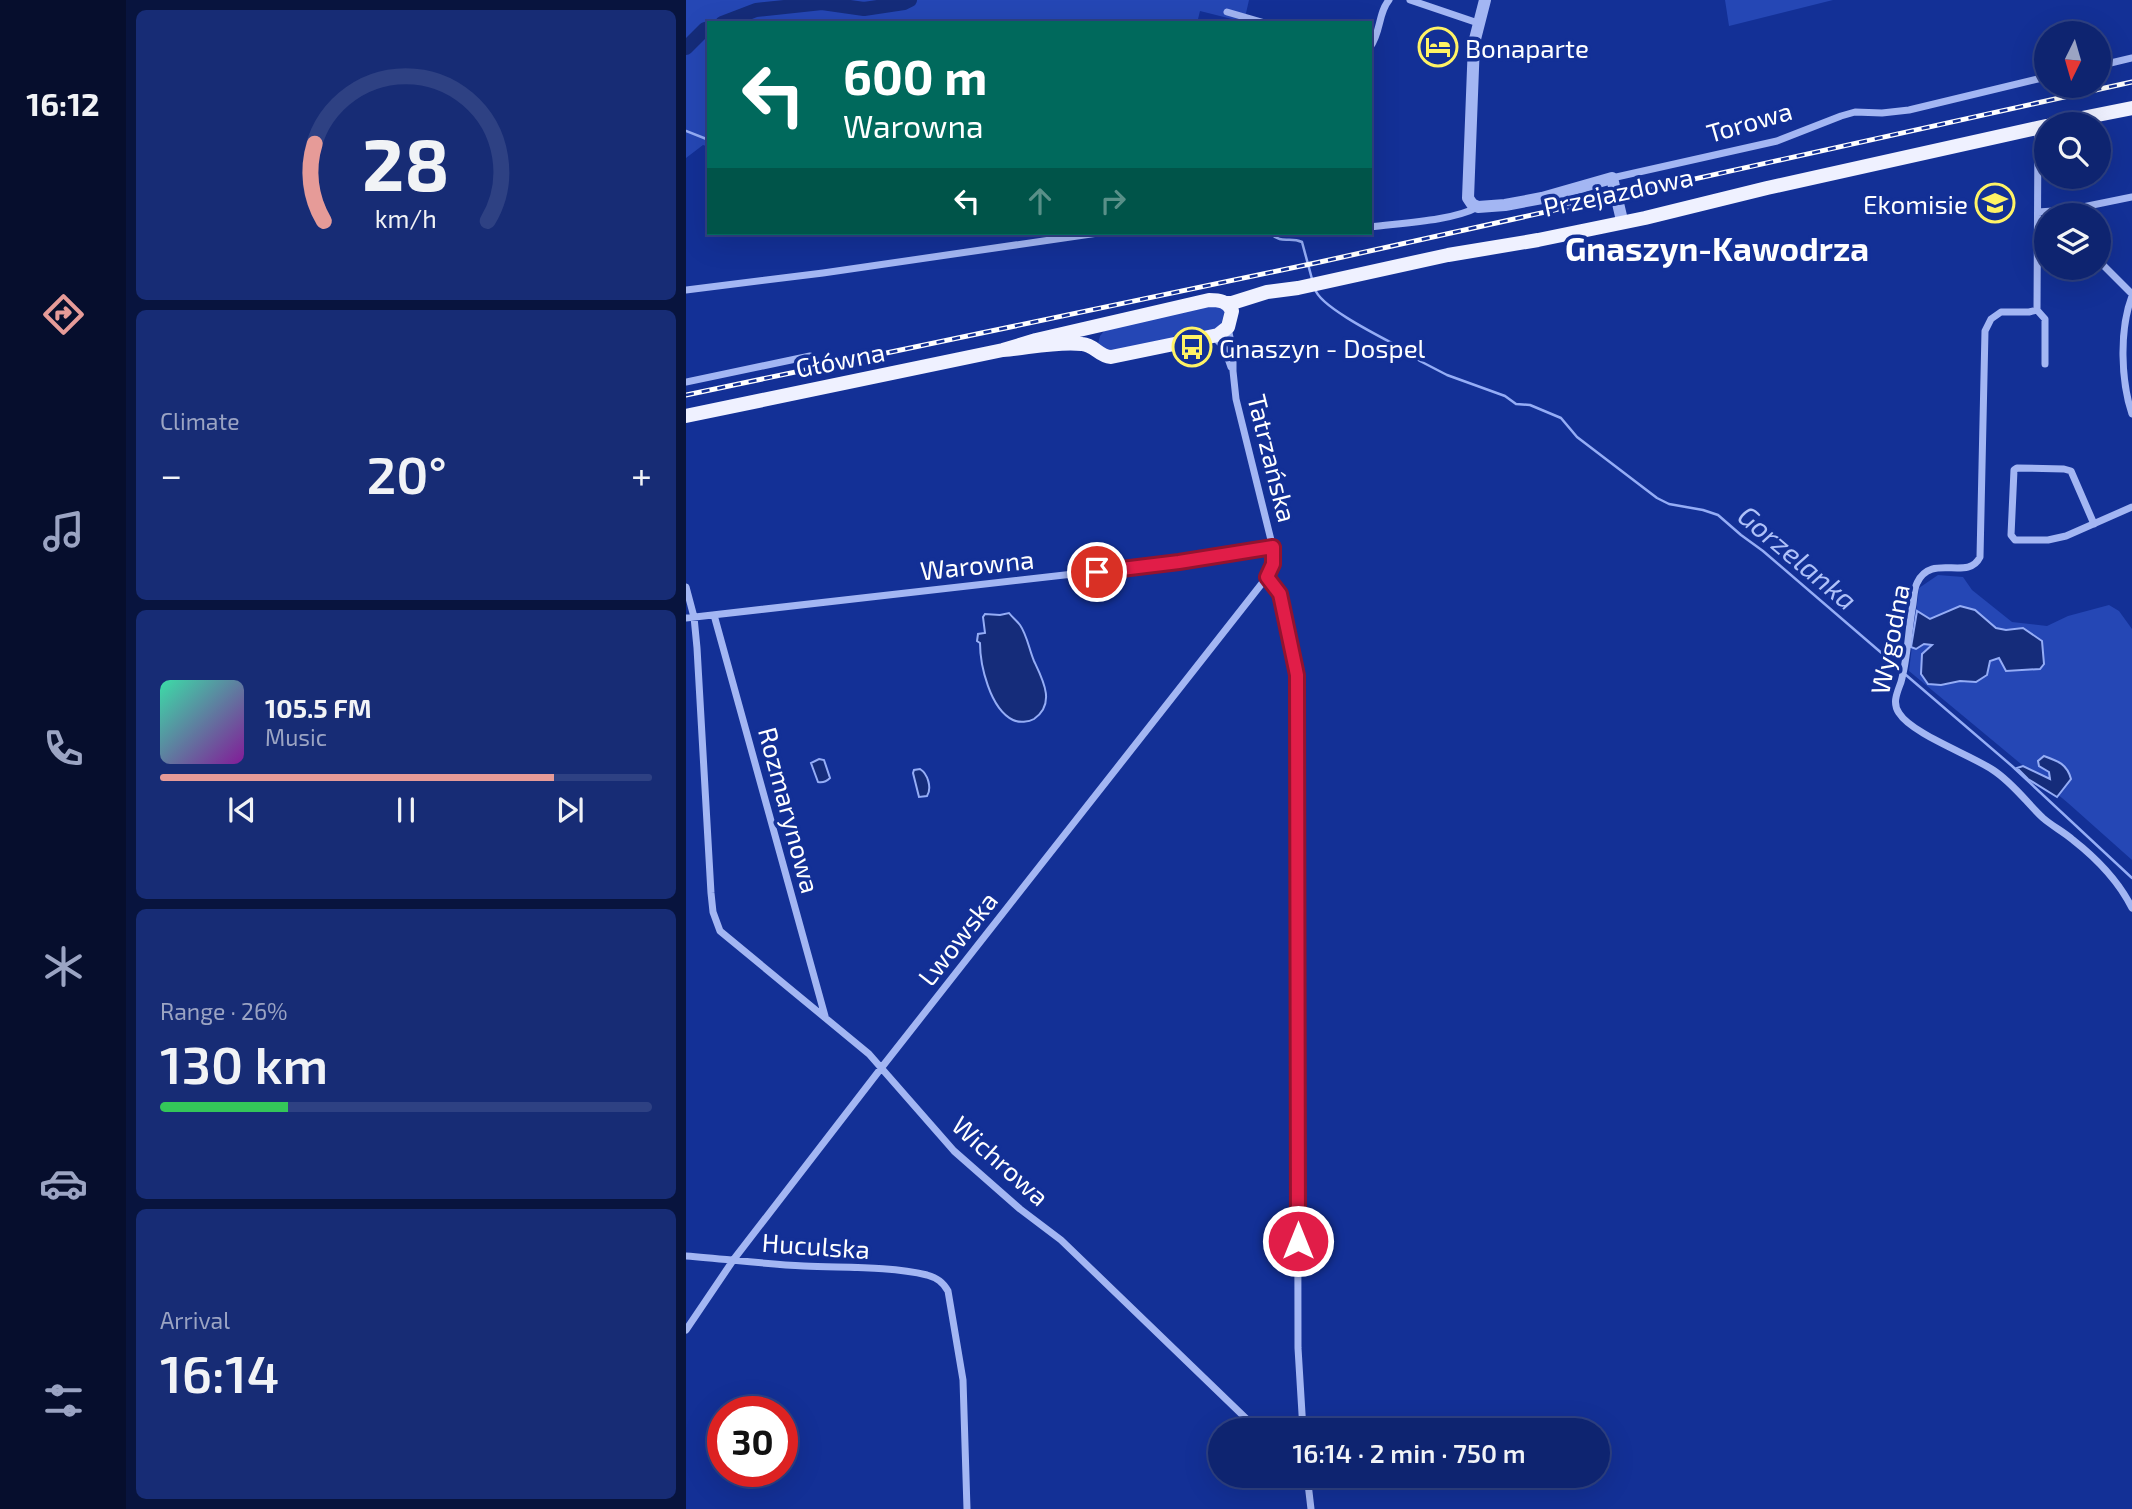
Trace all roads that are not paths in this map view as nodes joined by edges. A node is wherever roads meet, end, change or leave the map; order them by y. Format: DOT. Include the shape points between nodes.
graph roads {
  1 [pos="1389,0"];
  2 [pos="1410,0"];
  3 [pos="1485,0"];
  4 [pos="1227,12"];
  5 [pos="1258,21"];
  6 [pos="1478,23"];
  7 [pos="1372,44"];
  8 [pos="2132,58"];
  9 [pos="2111,63"];
  10 [pos="2034,80"];
  11 [pos="2132,108"];
  12 [pos="2111,112"];
  13 [pos="2034,128"];
  14 [pos="1612,178"];
  15 [pos="1768,188"];
  16 [pos="2132,197"];
  17 [pos="2102,203"];
  18 [pos="1478,207"];
  19 [pos="1620,216"];
  20 [pos="1372,228"];
  21 [pos="1084,235"];
  22 [pos="1480,249"];
  23 [pos="2111,273"];
  24 [pos="2039,280"];
  25 [pos="686,290"];
  26 [pos="2132,295"];
  27 [pos="2037,310"];
  28 [pos="1229,315"];
  29 [pos="1104,325"];
  30 [pos="1211,336"];
  31 [pos="1094,347"];
  32 [pos="1003,350"];
  33 [pos="810,356"];
  34 [pos="2045,364"];
  35 [pos="1233,371"];
  36 [pos="686,382"];
  37 [pos="2132,414"];
  38 [pos="686,416"];
  39 [pos="2132,508"];
  40 [pos="2094,524"];
  41 [pos="1273,547"];
  42 [pos="1267,577"];
  43 [pos="686,587"];
  44 [pos="714,615"];
  45 [pos="690,618"];
  46 [pos="2132,908"];
  47 [pos="825,1017"];
  48 [pos="882,1067"];
  49 [pos="686,1256"];
  50 [pos="734,1259"];
  51 [pos="686,1330"];
  52 [pos="1246,1418"];
  53 [pos="1302,1418"];
  54 [pos="1309,1488"];
  55 [pos="967,1509"];
  56 [pos="1311,1509"];
  1 -- 7 [label="street"];
  2 -- 6 [label="street"];
  3 -- 6 [label="street"];
  4 -- 5 [label="street"];
  6 -- 18 [label="street" via="1468,198"];
  8 -- 9 [label="street"];
  10 -- 14 [label="street, Torowa" via="1909,110 1855,112 1777,141"];
  11 -- 12 [label="main road, Przejazdowa"];
  13 -- 15 [label="main road, Przejazdowa"];
  14 -- 18 [label="street, Torowa" via="1542,198"];
  14 -- 19 [label="street"];
  15 -- 19 [label="main road, Przejazdowa"];
  15 -- 22 [label="main road, Przejazdowa" via="1644,218"];
  16 -- 17 [label="street"];
  18 -- 20 [label="street" via="1454,216"];
  19 -- 22 [label="main road, Przejazdowa"];
  21 -- 25 [label="street"];
  22 -- 28 [label="main road, Przejazdowa" via="1294,288"];
  23 -- 26 [label="street"];
  24 -- 27 [label="street"];
  26 -- 37 [label="street" via="2126,317 2124,370"];
  27 -- 34 [label="street" via="2045,319"];
  27 -- 46 [label="street, Wygodna" via="2001,312 1987,325 1980,557 1967,568 1928,570 1916,584 1895,701 1910,724 2013,785 2107,873"];
  28 -- 29 [label="main road, Główna" via="1219,300 1209,300"];
  28 -- 30 [label="main road, Przejazdowa" via="1218,335"];
  28 -- 35 [label="street, Tatrzańska"];
  29 -- 31 [label="main road"];
  29 -- 32 [label="main road, Główna"];
  30 -- 31 [label="main road, Główna" via="1111,357"];
  30 -- 35 [label="street, Tatrzańska" via="1224,347"];
  31 -- 32 [label="main road, Główna" via="1067,343"];
  32 -- 38 [label="main road, Główna"];
  33 -- 36 [label="street"];
  35 -- 41 [label="street, Tatrzańska" via="1236,400"];
  39 -- 40 [label="street"];
  40 -- 40 [label="street" via="2071,471 2014,470 2012,539 2048,540"];
  41 -- 42 [label="street, Tatrzańska"];
  41 -- 44 [label="street, Warowna" via="1179,562"];
  42 -- 48 [label="street, Lwowska"];
  42 -- 53 [label="street" via="1280,594 1297,675 1298,1335"];
  43 -- 45 [label="street"];
  44 -- 45 [label="street, Warowna"];
  44 -- 47 [label="street, Rozmarynowa"];
  45 -- 47 [label="street, Wichrowa" via="716,923"];
  47 -- 48 [label="street, Wichrowa"];
  48 -- 50 [label="street, Lwowska"];
  48 -- 52 [label="street, Wichrowa" via="954,1151 1061,1240"];
  49 -- 50 [label="street, Huculska"];
  50 -- 51 [label="street, Lwowska"];
  50 -- 55 [label="street, Huculska" via="906,1272 941,1282 947,1291 963,1380"];
  54 -- 56 [label="street"];
}
